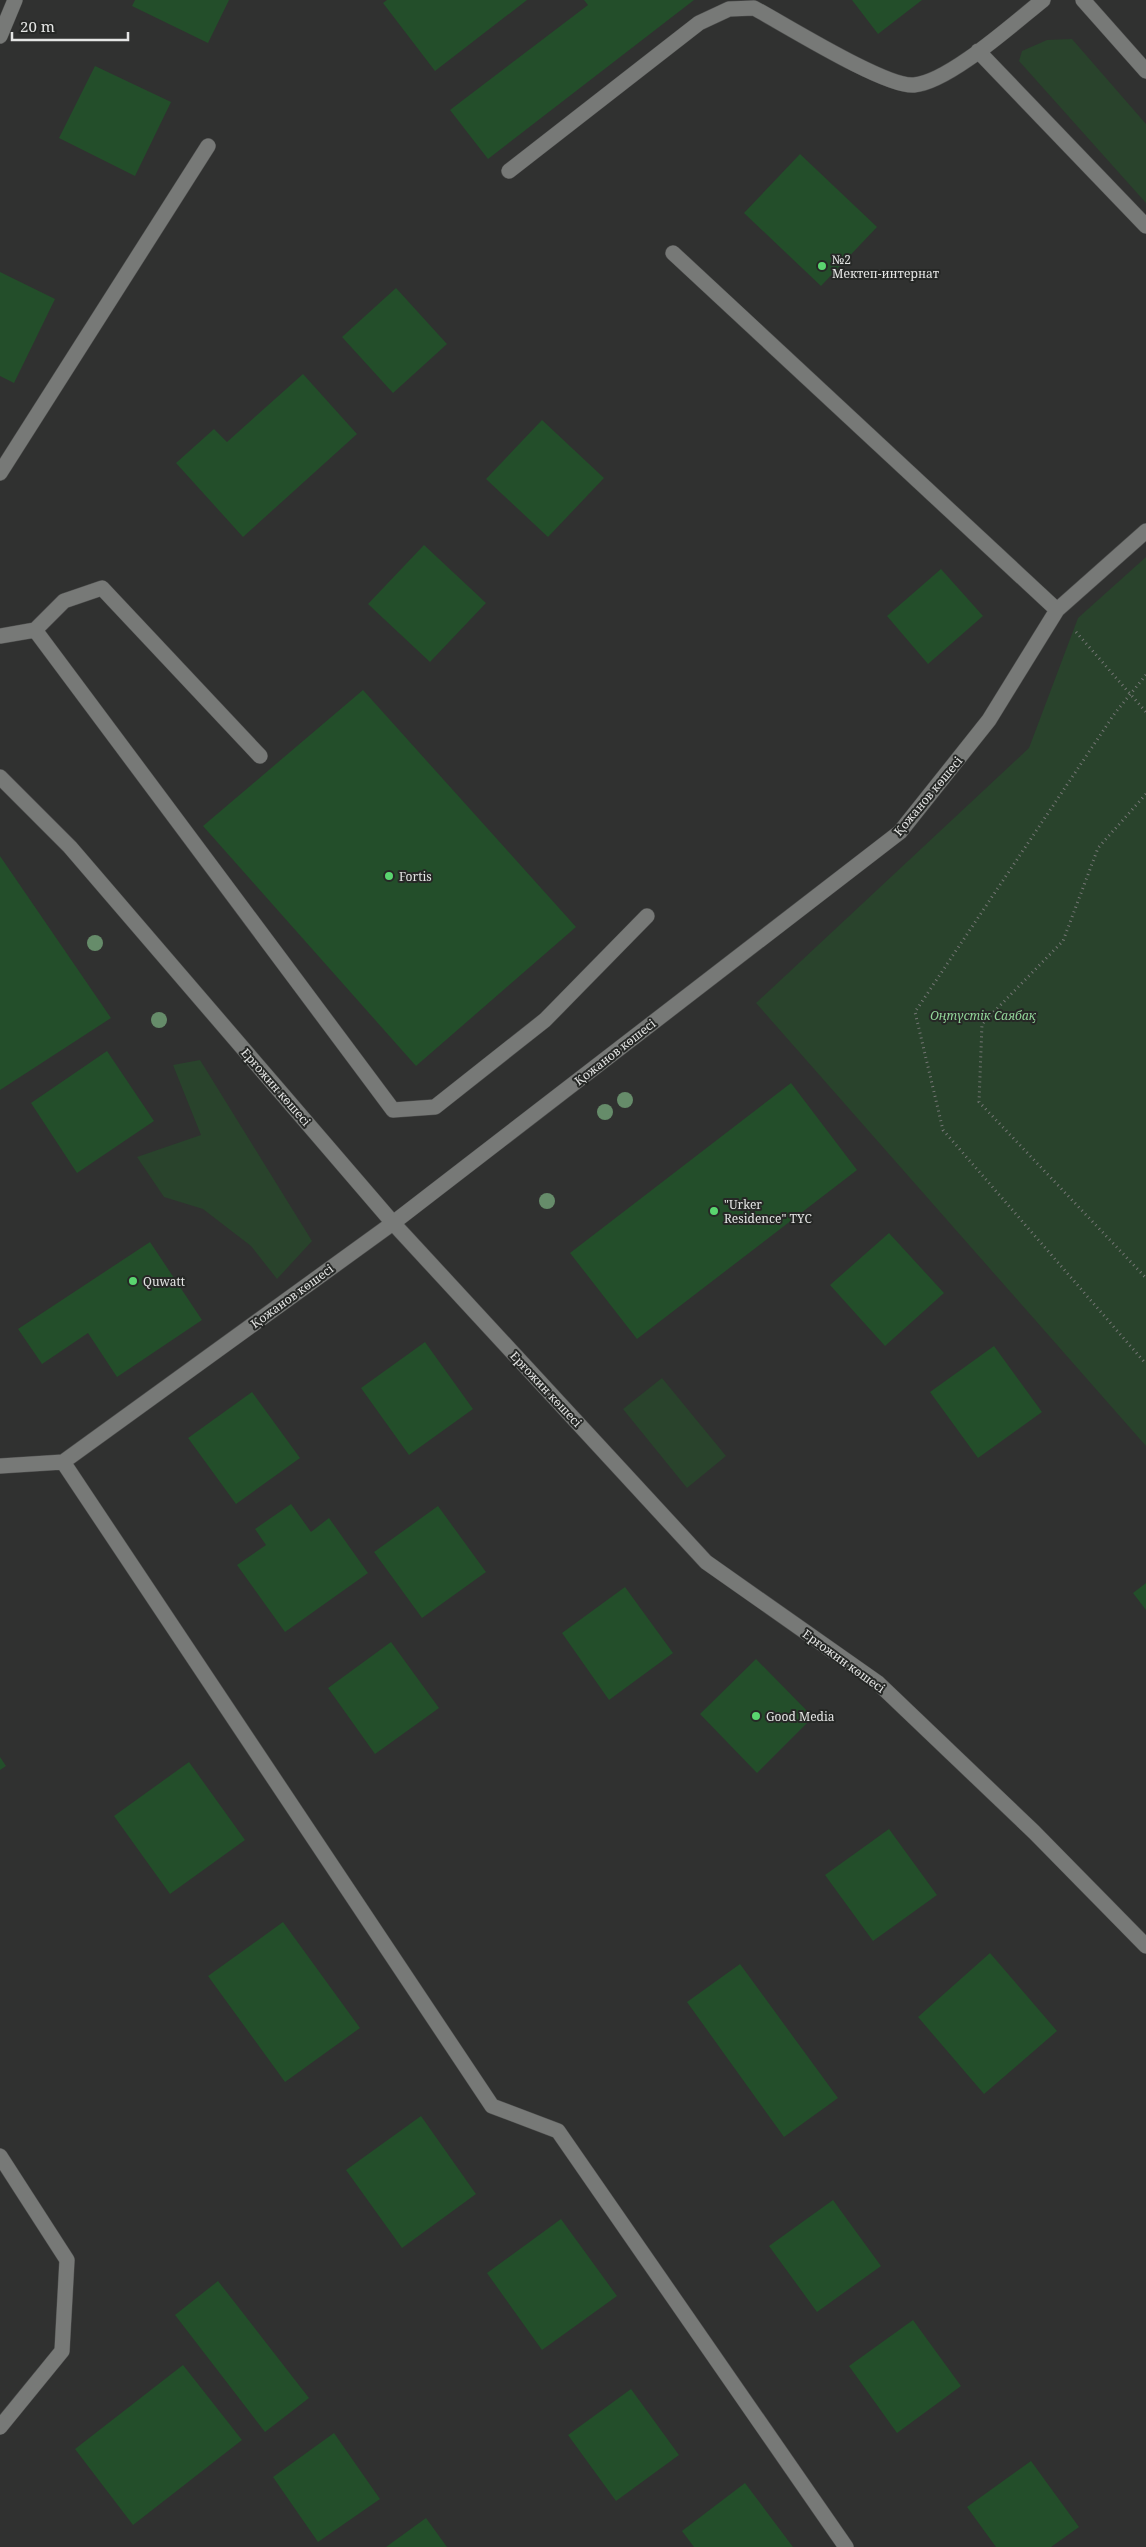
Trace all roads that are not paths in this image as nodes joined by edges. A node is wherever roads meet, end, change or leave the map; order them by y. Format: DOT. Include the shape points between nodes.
graph roads {
  1 [pos="16,0"];
  2 [pos="1043,0"];
  3 [pos="1083,0"];
  4 [pos="0,36"];
  5 [pos="978,50"];
  6 [pos="1146,71"];
  7 [pos="208,146"];
  8 [pos="509,171"];
  9 [pos="1146,226"];
  10 [pos="673,253"];
  11 [pos="0,474"];
  12 [pos="1146,531"];
  13 [pos="1058,610"];
  14 [pos="35,630"];
  15 [pos="0,636"];
  16 [pos="260,756"];
  17 [pos="0,777"];
  18 [pos="647,916"];
  19 [pos="393,1223"];
  20 [pos="63,1462"];
  21 [pos="0,1466"];
  22 [pos="1146,1946"];
  23 [pos="0,2156"];
  24 [pos="0,2427"];
  25 [pos="846,2547"];
  1 -- 4 [label="street"];
  2 -- 5 [label="street"];
  3 -- 6 [label="street"];
  5 -- 8 [label="street" via="943,75 914,85 886,80 754,8 729,9 699,22"];
  5 -- 9 [label="street"];
  7 -- 11 [label="street"];
  10 -- 13 [label="street"];
  12 -- 13 [label="street, Қожанов көшесі"];
  13 -- 19 [label="street, Қожанов көшесі" via="989,720 900,832"];
  14 -- 15 [label="street"];
  14 -- 16 [label="street" via="64,601 102,588"];
  14 -- 18 [label="street" via="393,1110 434,1107 545,1020"];
  17 -- 19 [label="street, Ерғожин көшесі" via="70,847"];
  19 -- 20 [label="street, Қожанов көшесі"];
  19 -- 22 [label="street, Ерғожин көшесі" via="706,1562 878,1683 1034,1832"];
  20 -- 21 [label="street"];
  20 -- 25 [label="street" via="492,2106 558,2131"];
  23 -- 24 [label="street" via="67,2260 62,2351"];
}
